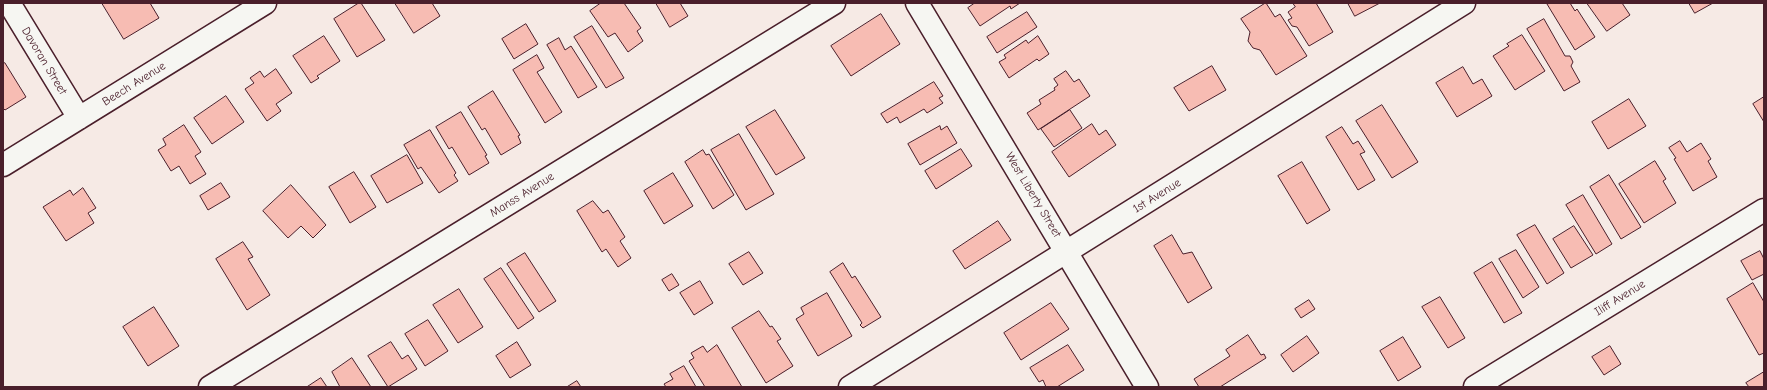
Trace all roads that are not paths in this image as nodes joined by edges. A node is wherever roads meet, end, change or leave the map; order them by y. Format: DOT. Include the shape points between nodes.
graph roads {
  1 [pos="9,3"];
  2 [pos="266,3"];
  3 [pos="834,3"];
  4 [pos="917,3"];
  5 [pos="1464,3"];
  6 [pos="78,118"];
  7 [pos="3,165"];
  8 [pos="1764,210"];
  9 [pos="1068,252"];
  10 [pos="210,387"];
  11 [pos="850,387"];
  12 [pos="1148,387"];
  13 [pos="1475,387"];
  1 -- 6 [label="street, Davoran Street"];
  2 -- 6 [label="street, Beech Avenue"];
  3 -- 10 [label="street, Manss Avenue"];
  4 -- 9 [label="street, West Liberty Street"];
  5 -- 9 [label="street, 1st Avenue"];
  6 -- 7 [label="street, Beech Avenue"];
  8 -- 13 [label="street, Iliff Avenue"];
  9 -- 11 [label="street, 1st Avenue"];
  9 -- 12 [label="street, West Liberty Street"];
}
